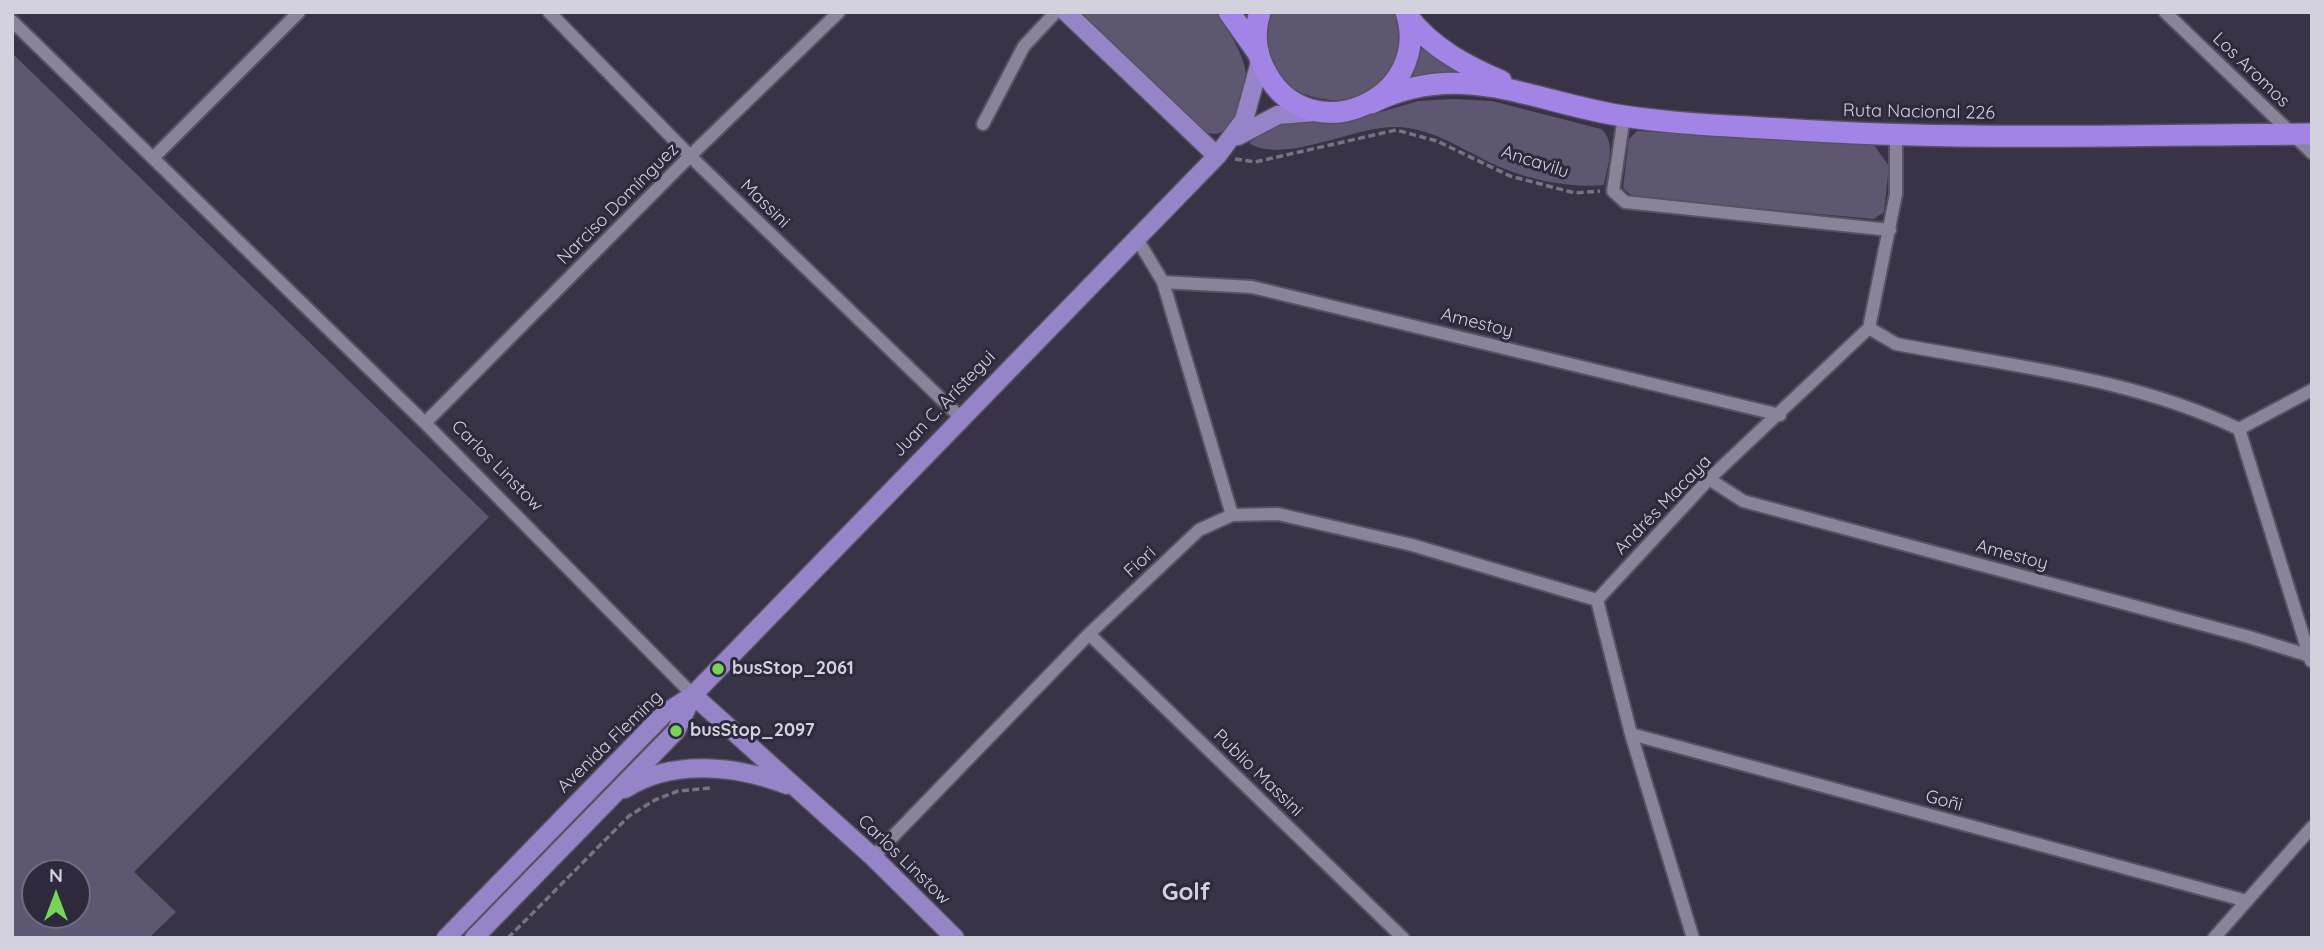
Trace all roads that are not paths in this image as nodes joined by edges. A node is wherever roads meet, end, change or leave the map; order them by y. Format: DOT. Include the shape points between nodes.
graph roads {
  1 [pos="299,12"];
  2 [pos="549,12"];
  3 [pos="839,12"];
  4 [pos="1056,12"];
  5 [pos="1066,12"];
  6 [pos="1228,12"];
  7 [pos="1260,12"];
  8 [pos="2165,12"];
  9 [pos="1407,15"];
  10 [pos="12,21"];
  11 [pos="1259,58"];
  12 [pos="1529,93"];
  13 [pos="1371,103"];
  14 [pos="1329,113"];
  15 [pos="1624,116"];
  16 [pos="983,124"];
  17 [pos="2302,134"];
  18 [pos="1896,137"];
  19 [pos="1222,150"];
  20 [pos="2312,153"];
  21 [pos="690,156"];
  22 [pos="153,158"];
  23 [pos="1890,230"];
  24 [pos="1136,237"];
  25 [pos="1163,282"];
  26 [pos="1869,328"];
  27 [pos="2312,390"];
  28 [pos="1780,415"];
  29 [pos="960,417"];
  30 [pos="425,424"];
  31 [pos="2239,429"];
  32 [pos="1709,479"];
  33 [pos="1232,515"];
  34 [pos="1597,600"];
  35 [pos="1089,634"];
  36 [pos="2311,661"];
  37 [pos="693,695"];
  38 [pos="1631,734"];
  39 [pos="797,789"];
  40 [pos="607,800"];
  41 [pos="2312,827"];
  42 [pos="873,857"];
  43 [pos="2248,901"];
  44 [pos="446,938"];
  45 [pos="474,938"];
  46 [pos="955,938"];
  47 [pos="1403,938"];
  48 [pos="1693,938"];
  49 [pos="2214,938"];
  1 -- 22 [label="street"];
  2 -- 21 [label="street, Massini"];
  3 -- 21 [label="street, Narciso Domínguez"];
  4 -- 16 [label="street" via="1024,46"];
  5 -- 19 [label="main road"];
  6 -- 11 [label="highway, Ruta Nacional 226"];
  7 -- 11 [label="highway"];
  8 -- 17 [label="street, Los Aromos"];
  9 -- 12 [label="highway, Ruta Nacional 226" via="1425,37 1458,60"];
  9 -- 13 [label="highway, Ruta Nacional 226" via="1409,47 1400,75"];
  10 -- 22 [label="street, Carlos Linstow"];
  11 -- 14 [label="highway, Ruta Nacional 226" via="1272,84 1288,99"];
  11 -- 19 [label="main road, Juan C. Arístegui" via="1248,111"];
  12 -- 13 [label="highway, Ruta Nacional 226" via="1425,83"];
  12 -- 15 [label="highway, Ruta Nacional 226"];
  13 -- 14 [label="highway, Ruta Nacional 226"];
  14 -- 19 [label="main road, Juan C. Arístegui" via="1278,115 1255,124"];
  15 -- 18 [label="highway, Ruta Nacional 226"];
  15 -- 23 [label="street" via="1613,191 1625,202"];
  17 -- 18 [label="highway, Ruta Nacional 226"];
  17 -- 20 [label="street, Los Aromos"];
  18 -- 23 [label="street" via="1896,194"];
  19 -- 24 [label="main road, Juan C. Arístegui"];
  21 -- 29 [label="street, Massini"];
  21 -- 30 [label="street, Narciso Domínguez"];
  22 -- 30 [label="street, Carlos Linstow"];
  23 -- 26 [label="street"];
  24 -- 25 [label="street"];
  24 -- 29 [label="main road, Juan C. Arístegui"];
  25 -- 28 [label="street, Amestoy" via="1252,287"];
  25 -- 33 [label="street"];
  26 -- 28 [label="street, Andrés Macaya"];
  26 -- 31 [label="street" via="1896,344 2143,392 2195,408"];
  27 -- 31 [label="street"];
  28 -- 32 [label="street, Andrés Macaya"];
  29 -- 37 [label="main road, Juan C. Arístegui"];
  30 -- 37 [label="street, Carlos Linstow"];
  31 -- 36 [label="street"];
  32 -- 34 [label="street, Andrés Macaya"];
  32 -- 36 [label="street, Amestoy" via="1743,501 2236,634"];
  33 -- 34 [label="street" via="1278,514 1412,545"];
  33 -- 35 [label="street, Fiori" via="1199,530"];
  34 -- 38 [label="street"];
  35 -- 42 [label="street, Fiori"];
  35 -- 47 [label="street, Publio Massini"];
  37 -- 39 [label="main road, Carlos Linstow"];
  37 -- 40 [label="main road, Avenida Fleming" via="676,731"];
  37 -- 44 [label="main road, Avenida Fleming" via="665,713"];
  38 -- 43 [label="street, Goñi"];
  38 -- 48 [label="street"];
  39 -- 40 [label="main road" via="738,770 695,768 648,779"];
  39 -- 42 [label="main road, Carlos Linstow"];
  40 -- 45 [label="main road, Avenida Fleming"];
  41 -- 43 [label="street"];
  42 -- 46 [label="main road, Carlos Linstow"];
  43 -- 49 [label="street"];
}
